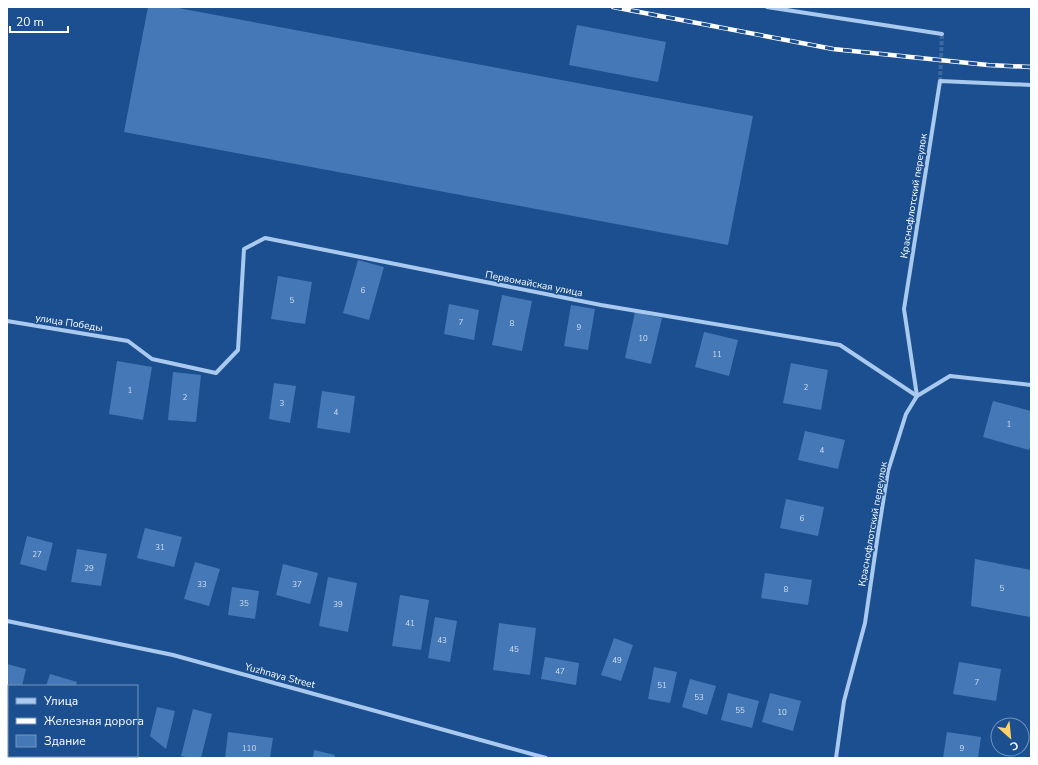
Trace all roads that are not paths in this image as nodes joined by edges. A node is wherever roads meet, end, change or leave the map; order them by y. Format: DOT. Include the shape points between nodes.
graph roads {
  1 [pos="767,7"];
  2 [pos="942,34"];
  3 [pos="1031,84"];
  4 [pos="7,321"];
  5 [pos="128,341"];
  6 [pos="1031,385"];
  7 [pos="917,396"];
  8 [pos="7,621"];
  9 [pos="546,758"];
  10 [pos="836,758"];
  1 -- 2 [label="street"];
  3 -- 7 [label="street, Краснофлотский переулок" via="940,81 904,309"];
  4 -- 5 [label="street, улица Победы"];
  5 -- 7 [label="street, Первомайская улица" via="152,359 216,373 238,350 244,249 266,238 601,305 840,345"];
  6 -- 7 [label="street" via="950,376"];
  7 -- 10 [label="street, Краснофлотский переулок" via="906,414 888,471 865,623 844,701"];
  8 -- 9 [label="street, Yuzhnaya Street" via="173,655"];
}
